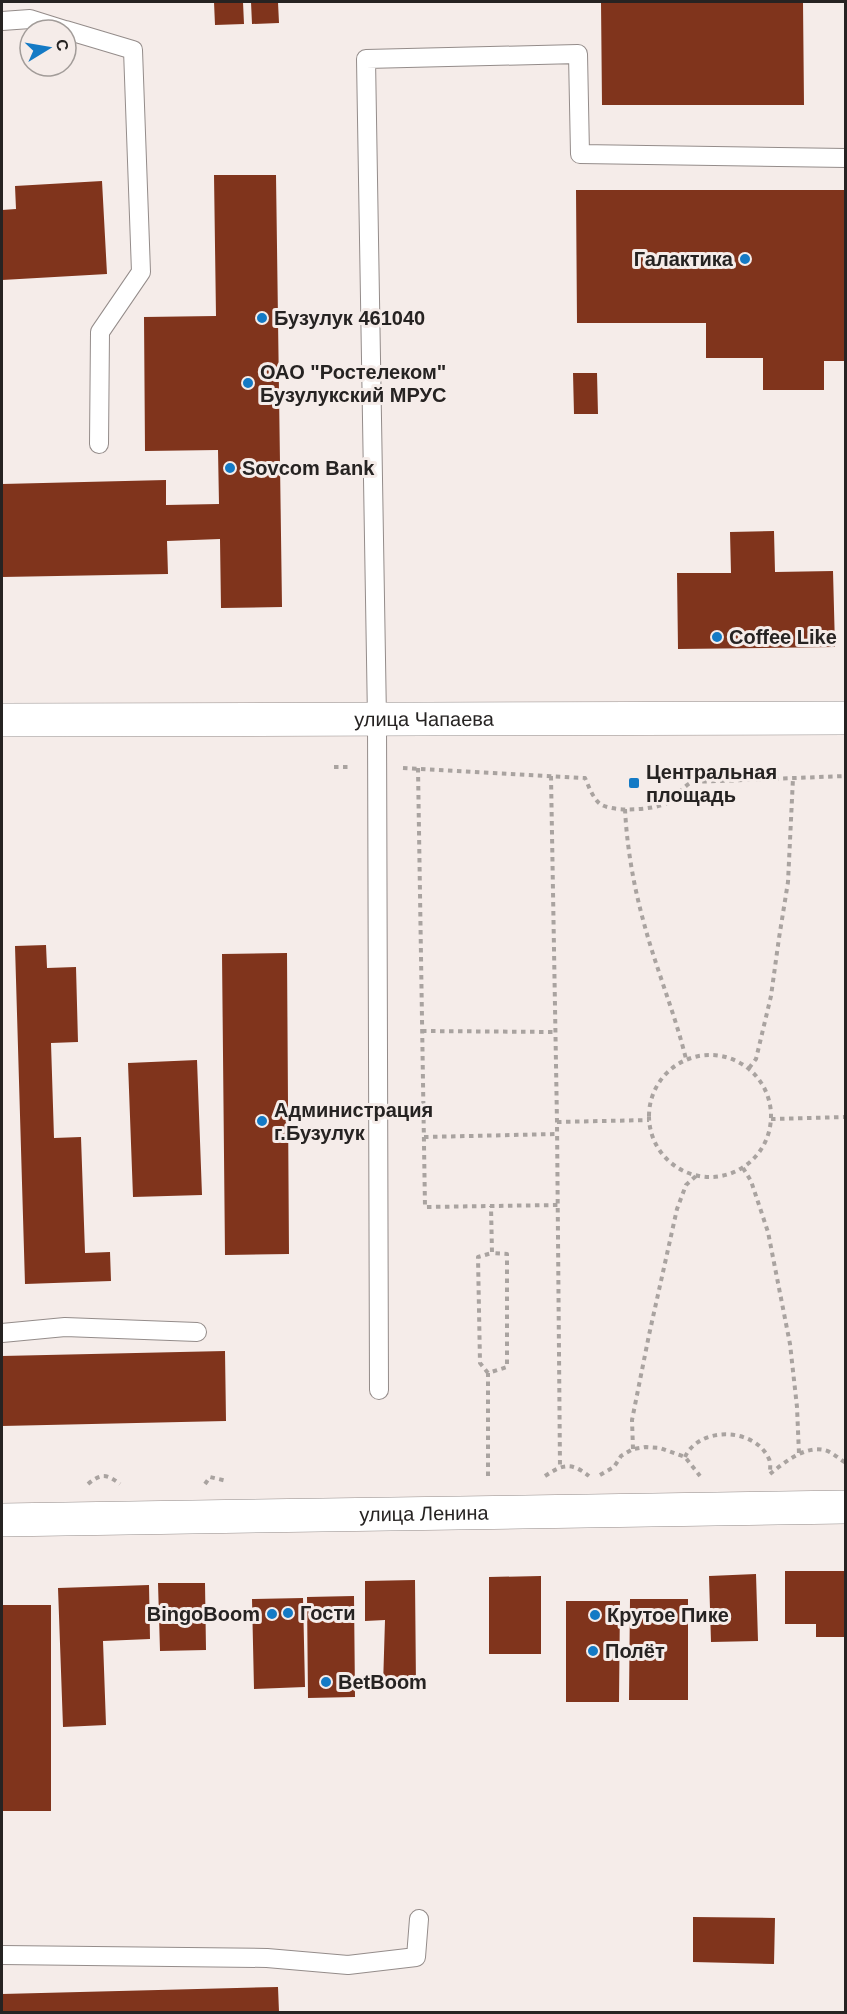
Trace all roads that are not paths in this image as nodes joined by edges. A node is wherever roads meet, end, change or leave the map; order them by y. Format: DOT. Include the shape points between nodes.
graph roads {
  1 [pos="18,20"];
  2 [pos="2,21"];
  3 [pos="78,34"];
  4 [pos="846,158"];
  5 [pos="99,444"];
  6 [pos="846,718"];
  7 [pos="377,719"];
  8 [pos="2,720"];
  9 [pos="197,1332"];
  10 [pos="2,1333"];
  11 [pos="379,1390"];
  12 [pos="846,1507"];
  13 [pos="2,1520"];
  14 [pos="419,1919"];
  15 [pos="2,1955"];
  1 -- 2 [label="lane"];
  3 -- 5 [label="lane" via="133,50 141,272 100,332"];
  4 -- 7 [label="lane" via="580,154 578,54 366,59"];
  6 -- 7 [label="street, улица Чапаева"];
  7 -- 8 [label="street, улица Чапаева"];
  7 -- 11 [label="lane"];
  9 -- 10 [label="lane" via="65,1327"];
  12 -- 13 [label="street, улица Ленина"];
  14 -- 15 [label="lane" via="416,1957 348,1965 267,1958"];
}
